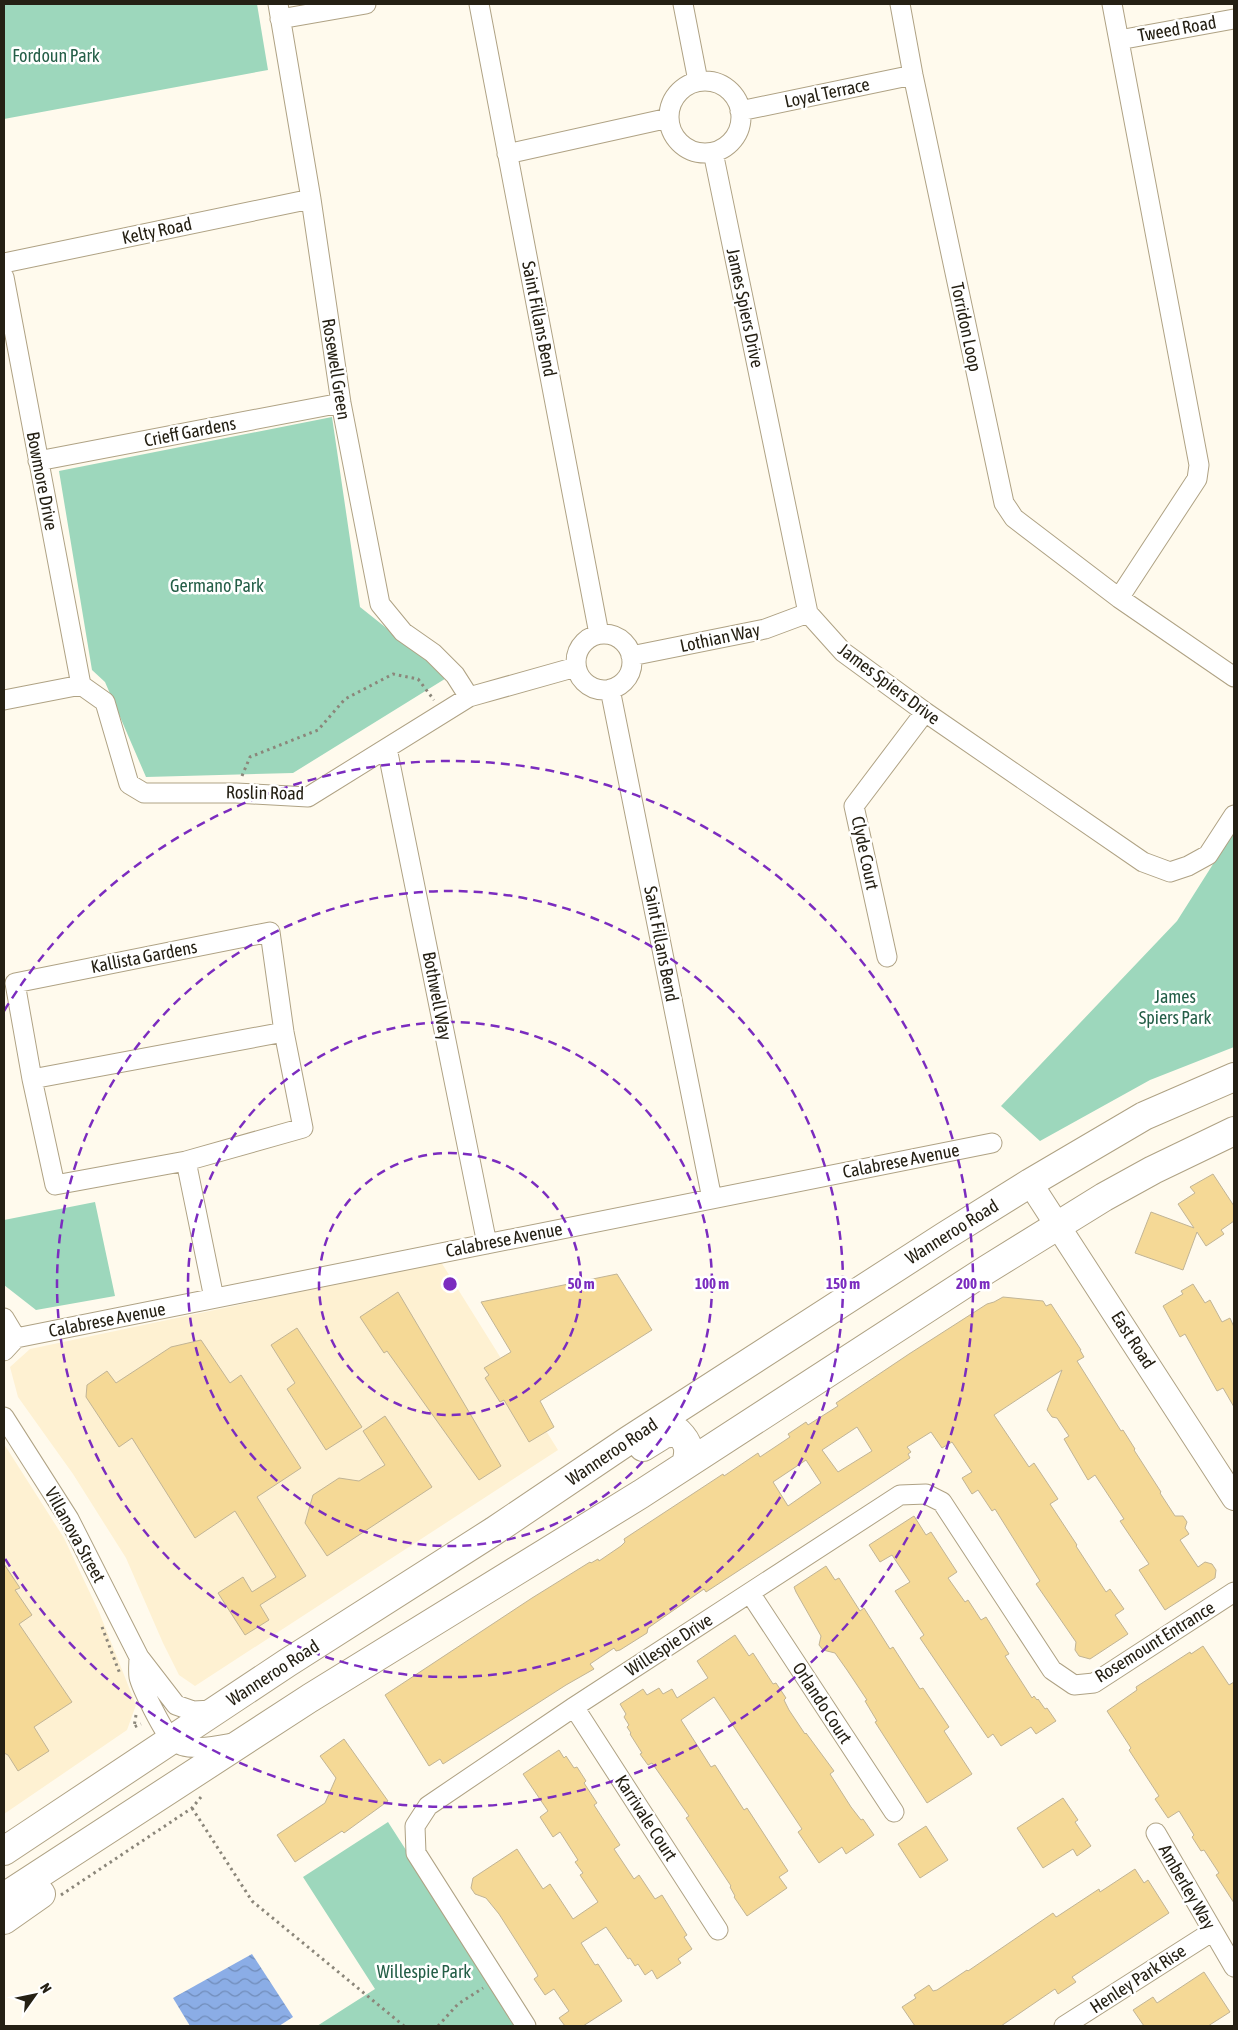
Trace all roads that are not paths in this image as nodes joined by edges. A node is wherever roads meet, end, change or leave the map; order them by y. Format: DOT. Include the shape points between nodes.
graph roads {
  1 [pos="366,4"];
  2 [pos="478,4"];
  3 [pos="683,4"];
  4 [pos="900,4"];
  5 [pos="1112,4"];
  6 [pos="279,12"];
  7 [pos="1234,19"];
  8 [pos="1119,40"];
  9 [pos="913,75"];
  10 [pos="698,82"];
  11 [pos="740,111"];
  12 [pos="669,118"];
  13 [pos="712,152"];
  14 [pos="508,154"];
  15 [pos="311,199"];
  16 [pos="4,263"];
  17 [pos="4,277"];
  18 [pos="341,403"];
  19 [pos="38,461"];
  20 [pos="1120,598"];
  21 [pos="808,614"];
  22 [pos="599,634"];
  23 [pos="631,656"];
  24 [pos="576,667"];
  25 [pos="1234,677"];
  26 [pos="81,685"];
  27 [pos="610,689"];
  28 [pos="469,697"];
  29 [pos="4,700"];
  30 [pos="925,712"];
  31 [pos="387,748"];
  32 [pos="1234,815"];
  33 [pos="887,957"];
  34 [pos="284,1032"];
  35 [pos="1234,1077"];
  36 [pos="32,1079"];
  37 [pos="1234,1131"];
  38 [pos="992,1142"];
  39 [pos="186,1161"];
  40 [pos="1030,1183"];
  41 [pos="712,1198"];
  42 [pos="1058,1225"];
  43 [pos="487,1244"];
  44 [pos="214,1298"];
  45 [pos="4,1318"];
  46 [pos="10,1344"];
  47 [pos="4,1417"];
  48 [pos="686,1464"];
  49 [pos="1234,1498"];
  50 [pos="494,1531"];
  51 [pos="1234,1592"];
  52 [pos="750,1593"];
  53 [pos="139,1657"];
  54 [pos="1074,1684"];
  55 [pos="574,1708"];
  56 [pos="218,1710"];
  57 [pos="172,1740"];
  58 [pos="244,1741"];
  59 [pos="894,1812"];
  60 [pos="127,1817"];
  61 [pos="1156,1833"];
  62 [pos="4,1851"];
  63 [pos="4,1897"];
  64 [pos="4,1920"];
  65 [pos="718,1930"];
  66 [pos="1213,1931"];
  67 [pos="1234,1968"];
  68 [pos="526,2026"];
  69 [pos="1064,2026"];
  1 -- 6 [label="street"];
  2 -- 14 [label="street, Saint Fillans Bend"];
  3 -- 10 [label="street"];
  4 -- 9 [label="street, Torridon Loop"];
  5 -- 8 [label="street"];
  6 -- 15 [label="street, Rosewell Green"];
  7 -- 8 [label="street, Tweed Road"];
  8 -- 20 [label="street" via="1199,465 1197,479"];
  9 -- 11 [label="street, Loyal Terrace"];
  9 -- 20 [label="street, Torridon Loop" via="1004,503 1014,518"];
  10 -- 11 [label="street" via="711,81 723,86 732,93"];
  10 -- 12 [label="street" via="677,94"];
  11 -- 13 [label="street" via="741,123 736,135 728,144"];
  12 -- 13 [label="street" via="678,141 688,149"];
  12 -- 14 [label="street"];
  13 -- 21 [label="street, James Spiers Drive"];
  14 -- 22 [label="street, Saint Fillans Bend"];
  15 -- 16 [label="street, Kelty Road"];
  15 -- 18 [label="street, Rosewell Green"];
  17 -- 19 [label="street, Bowmore Drive"];
  18 -- 19 [label="street, Crieff Gardens"];
  18 -- 28 [label="street, Rosewell Green" via="380,604 403,632 433,653 456,675"];
  19 -- 26 [label="street, Bowmore Drive"];
  20 -- 25 [label="street, Torridon Loop"];
  21 -- 23 [label="street, Lothian Way" via="765,629"];
  21 -- 30 [label="street, James Spiers Drive" via="842,652"];
  22 -- 23 [label="street" via="618,638"];
  22 -- 24 [label="street" via="586,640 580,648"];
  23 -- 27 [label="street" via="628,675 622,683"];
  24 -- 27 [label="street" via="583,681 591,687"];
  24 -- 28 [label="street, Roslin Road"];
  26 -- 29 [label="street"];
  26 -- 31 [label="street, Roslin Road" via="105,702 129,784 144,794 236,793 308,797"];
  27 -- 41 [label="street, Saint Fillans Bend"];
  28 -- 31 [label="street, Roslin Road"];
  30 -- 32 [label="street, James Spiers Drive" via="1143,862 1170,872 1208,855"];
  30 -- 33 [label="street, Clyde Court" via="854,806"];
  31 -- 43 [label="street, Bothwell Way"];
  34 -- 36 [label="street"];
  34 -- 36 [label="street, Kallista Gardens" via="270,932 15,983"];
  34 -- 39 [label="street, Kallista Gardens" via="304,1128"];
  35 -- 40 [label="highway, Wanneroo Road" via="1144,1116"];
  36 -- 39 [label="street, Kallista Gardens" via="55,1185"];
  37 -- 42 [label="highway" via="1153,1170"];
  38 -- 41 [label="street, Calabrese Avenue"];
  39 -- 44 [label="street"];
  40 -- 42 [label="street, East Road"];
  40 -- 50 [label="highway, Wanneroo Road" via="629,1440"];
  41 -- 43 [label="street, Calabrese Avenue"];
  42 -- 48 [label="highway"];
  42 -- 49 [label="street, East Road"];
  43 -- 44 [label="street, Calabrese Avenue"];
  44 -- 46 [label="street, Calabrese Avenue"];
  45 -- 46 [label="street"];
  47 -- 53 [label="street, Villanova Street" via="69,1519"];
  48 -- 50 [label="highway" via="690,1449 687,1440 678,1432 664,1434 540,1513"];
  48 -- 58 [label="highway"];
  50 -- 56 [label="highway, Wanneroo Road"];
  51 -- 54 [label="street, Rosemount Entrance" via="1094,1683"];
  52 -- 54 [label="street, Willespie Drive" via="900,1495 926,1494 942,1502 1052,1670"];
  52 -- 55 [label="street, Willespie Drive"];
  52 -- 59 [label="street, Orlando Court"];
  53 -- 56 [label="street, Villanova Street" via="176,1705 193,1711"];
  53 -- 57 [label="street, Villanova Street" via="139,1677"];
  55 -- 65 [label="street, Karrivale Court"];
  55 -- 68 [label="street, Willespie Drive" via="428,1806 415,1826 416,1853"];
  56 -- 57 [label="highway, Wanneroo Road"];
  57 -- 58 [label="street" via="206,1748"];
  57 -- 62 [label="highway, Wanneroo Road"];
  58 -- 60 [label="highway"];
  60 -- 63 [label="highway"];
  60 -- 64 [label="highway" via="95,1859"];
  61 -- 66 [label="street, Amberley Way"];
  66 -- 67 [label="street, Amberley Way"];
  66 -- 69 [label="street, Henley Park Rise"];
}
